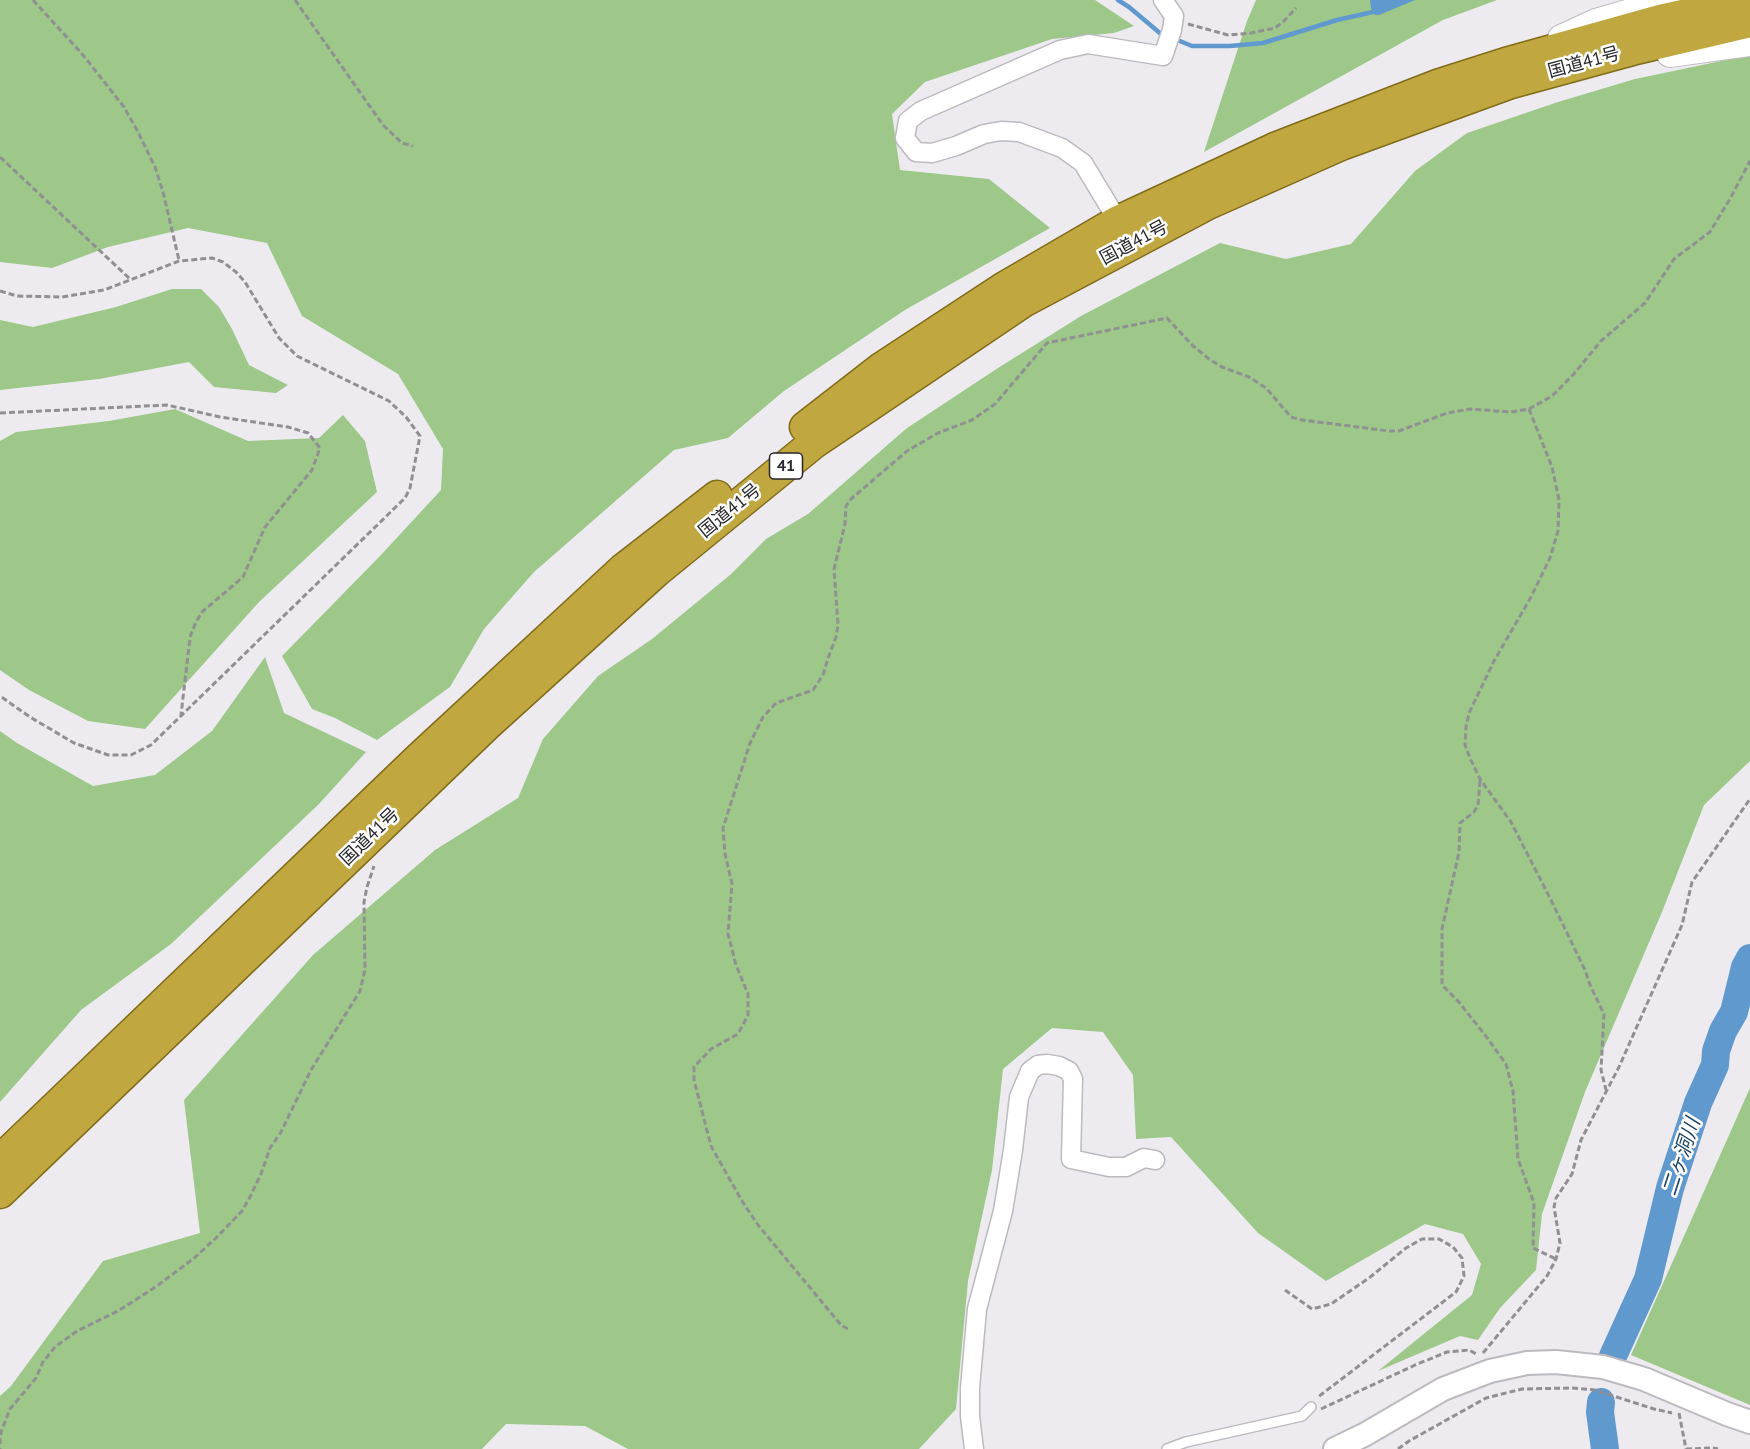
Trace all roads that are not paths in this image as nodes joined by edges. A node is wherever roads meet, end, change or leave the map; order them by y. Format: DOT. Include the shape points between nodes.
graph roads {
  1 [pos="1162,0"];
  2 [pos="1671,0"];
  3 [pos="1749,0"];
  4 [pos="1750,22"];
  5 [pos="1750,43"];
  6 [pos="1509,73"];
  7 [pos="1118,221"];
  8 [pos="1155,1160"];
  9 [pos="4,1182"];
  10 [pos="1311,1407"];
  11 [pos="1750,1422"];
  12 [pos="974,1449"];
  13 [pos="1167,1449"];
  14 [pos="1335,1449"];
  1 -- 7 [label="street" via="1171,30 1163,56 1088,44 1060,51 921,111 908,122 906,138 916,152 932,153 1001,131 1019,132 1062,148 1083,163"];
  2 -- 6 [label="main road" via="1596,22"];
  3 -- 6 [label="highway, 国道41号 / 41" via="1660,20"];
  4 -- 6 [label="highway, 国道41号 / 41"];
  5 -- 6 [label="main road" via="1680,51 1620,66"];
  6 -- 7 [label="highway, 国道41号 / 41" via="1440,84 1275,148"];
  6 -- 9 [label="highway, 国道41号 / 41" via="1208,204 1023,302 814,443 657,571 486,726"];
  7 -- 9 [label="highway, 国道41号 / 41" via="1004,288 881,368 623,569 419,758"];
  8 -- 12 [label="street" via="1144,1158 1126,1167 1109,1167 1071,1159 1073,1079 1069,1071 1059,1066 1038,1065 1030,1071 1019,1097 1003,1210 977,1309 970,1388"];
  10 -- 13 [label="lane" via="1302,1416"];
  11 -- 14 [label="street" via="1680,1404 1644,1378 1603,1367 1527,1363 1490,1371 1443,1389"];
}
